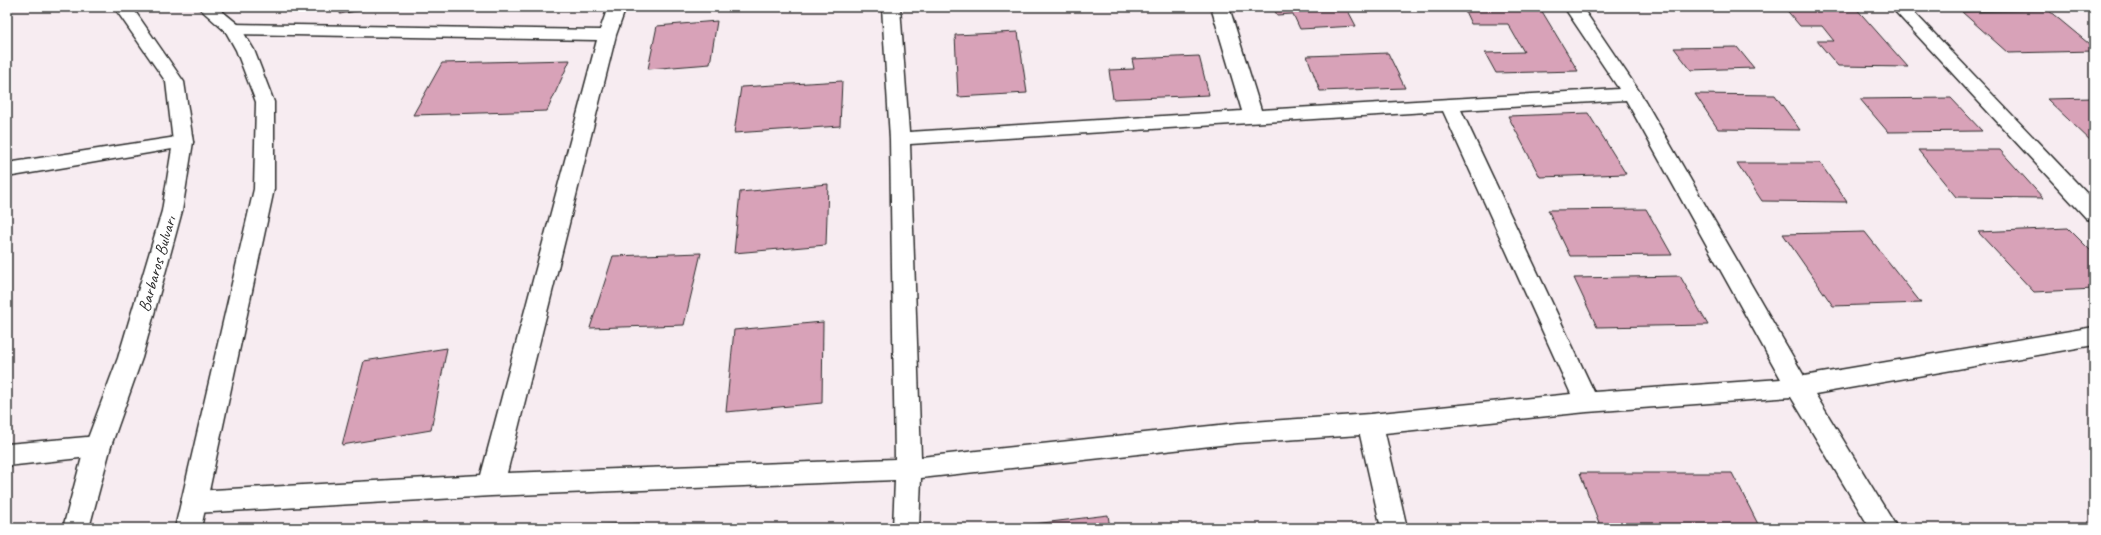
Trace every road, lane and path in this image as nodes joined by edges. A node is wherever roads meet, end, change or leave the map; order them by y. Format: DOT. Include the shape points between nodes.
graph roads {
  1 [pos="123,7"];
  2 [pos="207,7"];
  3 [pos="617,7"];
  4 [pos="891,7"];
  5 [pos="1220,7"];
  6 [pos="1573,7"];
  7 [pos="1900,7"];
  8 [pos="233,29"];
  9 [pos="607,36"];
  10 [pos="1632,94"];
  11 [pos="1449,104"];
  12 [pos="1253,116"];
  13 [pos="900,139"];
  14 [pos="183,142"];
  15 [pos="7,170"];
  16 [pos="2094,214"];
  17 [pos="2094,336"];
  18 [pos="1798,387"];
  19 [pos="1588,402"];
  20 [pos="1370,424"];
  21 [pos="98,446"];
  22 [pos="7,455"];
  23 [pos="908,469"];
  24 [pos="491,485"];
  25 [pos="194,502"];
  26 [pos="76,528"];
  27 [pos="188,528"];
  28 [pos="906,528"];
  29 [pos="1394,528"];
  30 [pos="1884,528"];
  1 -- 14 [label="street, Barbaros Bulvarı" via="175,82"];
  2 -- 8 [label="street"];
  3 -- 9 [label="street"];
  4 -- 13 [label="street"];
  5 -- 12 [label="street"];
  6 -- 10 [label="street"];
  7 -- 16 [label="street"];
  8 -- 9 [label="street"];
  8 -- 25 [label="street" via="245,50 264,102 264,188"];
  9 -- 24 [label="street"];
  10 -- 11 [label="street"];
  10 -- 18 [label="street"];
  11 -- 12 [label="street"];
  11 -- 19 [label="street"];
  12 -- 13 [label="street"];
  13 -- 23 [label="street"];
  14 -- 15 [label="street"];
  14 -- 21 [label="street, Barbaros Bulvarı" via="172,211 130,358"];
  17 -- 18 [label="street"];
  18 -- 19 [label="street"];
  18 -- 30 [label="street"];
  19 -- 20 [label="street"];
  20 -- 23 [label="street" via="1238,432"];
  20 -- 29 [label="street"];
  21 -- 22 [label="street"];
  21 -- 26 [label="street, Barbaros Bulvarı"];
  23 -- 24 [label="street"];
  23 -- 28 [label="street"];
  24 -- 25 [label="street"];
  25 -- 27 [label="street"];
}
